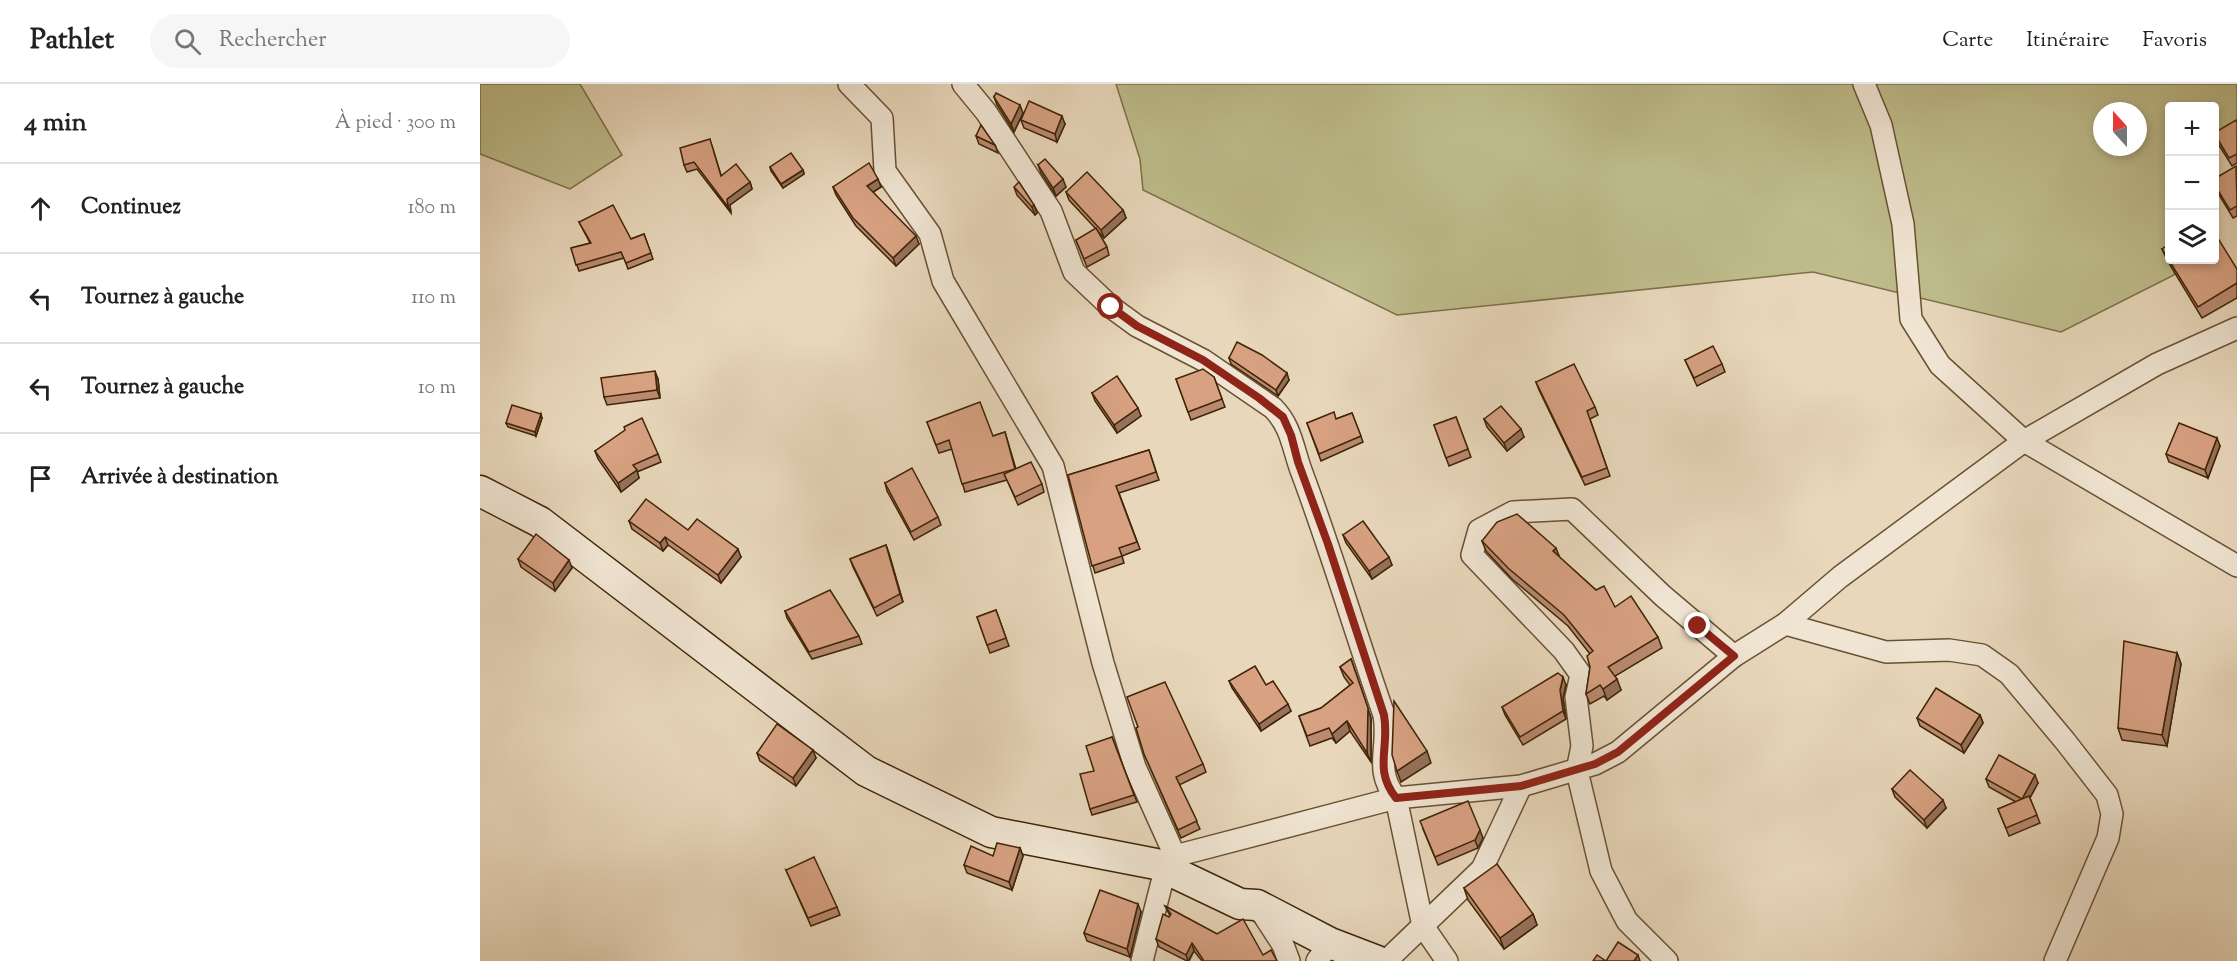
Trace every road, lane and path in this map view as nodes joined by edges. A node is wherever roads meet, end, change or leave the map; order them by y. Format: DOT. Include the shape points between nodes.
graph roads {
  1 [pos="849,84"];
  2 [pos="963,84"];
  3 [pos="1864,84"];
  4 [pos="2237,328"];
  5 [pos="2024,441"];
  6 [pos="480,490"];
  7 [pos="2237,566"];
  8 [pos="1785,624"];
  9 [pos="1734,656"];
  10 [pos="1577,771"];
  11 [pos="1521,786"];
  12 [pos="1396,798"];
  13 [pos="1165,863"];
  14 [pos="1257,905"];
  15 [pos="1423,926"];
  16 [pos="1324,952"];
  17 [pos="1142,961"];
  18 [pos="1289,961"];
  19 [pos="1377,961"];
  20 [pos="1386,961"];
  21 [pos="1447,961"];
  22 [pos="1667,961"];
  23 [pos="2055,961"];
  1 -- 13 [label="street" via="882,118 885,171 930,234 943,281 1053,466 1103,663"];
  2 -- 12 [label="street" via="1051,211 1074,272 1137,326 1203,360 1283,417 1384,715 1387,731 1382,765 1385,784"];
  3 -- 5 [label="street" via="1881,125 1903,224 1911,319 1940,365"];
  4 -- 5 [label="street" via="2157,364"];
  5 -- 7 [label="street"];
  5 -- 8 [label="street" via="1840,577"];
  6 -- 13 [label="main road" via="540,522 866,771 991,832"];
  8 -- 9 [label="street"];
  8 -- 23 [label="street" via="1886,652 1949,650 1982,655 2009,674 2065,741 2107,795 2112,814 2108,838"];
  9 -- 10 [label="street" via="1618,752"];
  9 -- 10 [label="street" via="1663,596 1572,508 1513,512 1479,530 1472,555 1564,651 1581,675 1576,697 1581,746"];
  10 -- 11 [label="street"];
  10 -- 22 [label="street" via="1601,871 1616,903 1626,921"];
  11 -- 12 [label="street"];
  11 -- 15 [label="street" via="1482,869"];
  12 -- 13 [label="street"];
  12 -- 15 [label="street"];
  13 -- 14 [label="main road" via="1240,904"];
  13 -- 17 [label="street"];
  14 -- 16 [label="main road"];
  14 -- 18 [label="street"];
  15 -- 20 [label="street"];
  15 -- 21 [label="street"];
  16 -- 19 [label="main road"];
}
